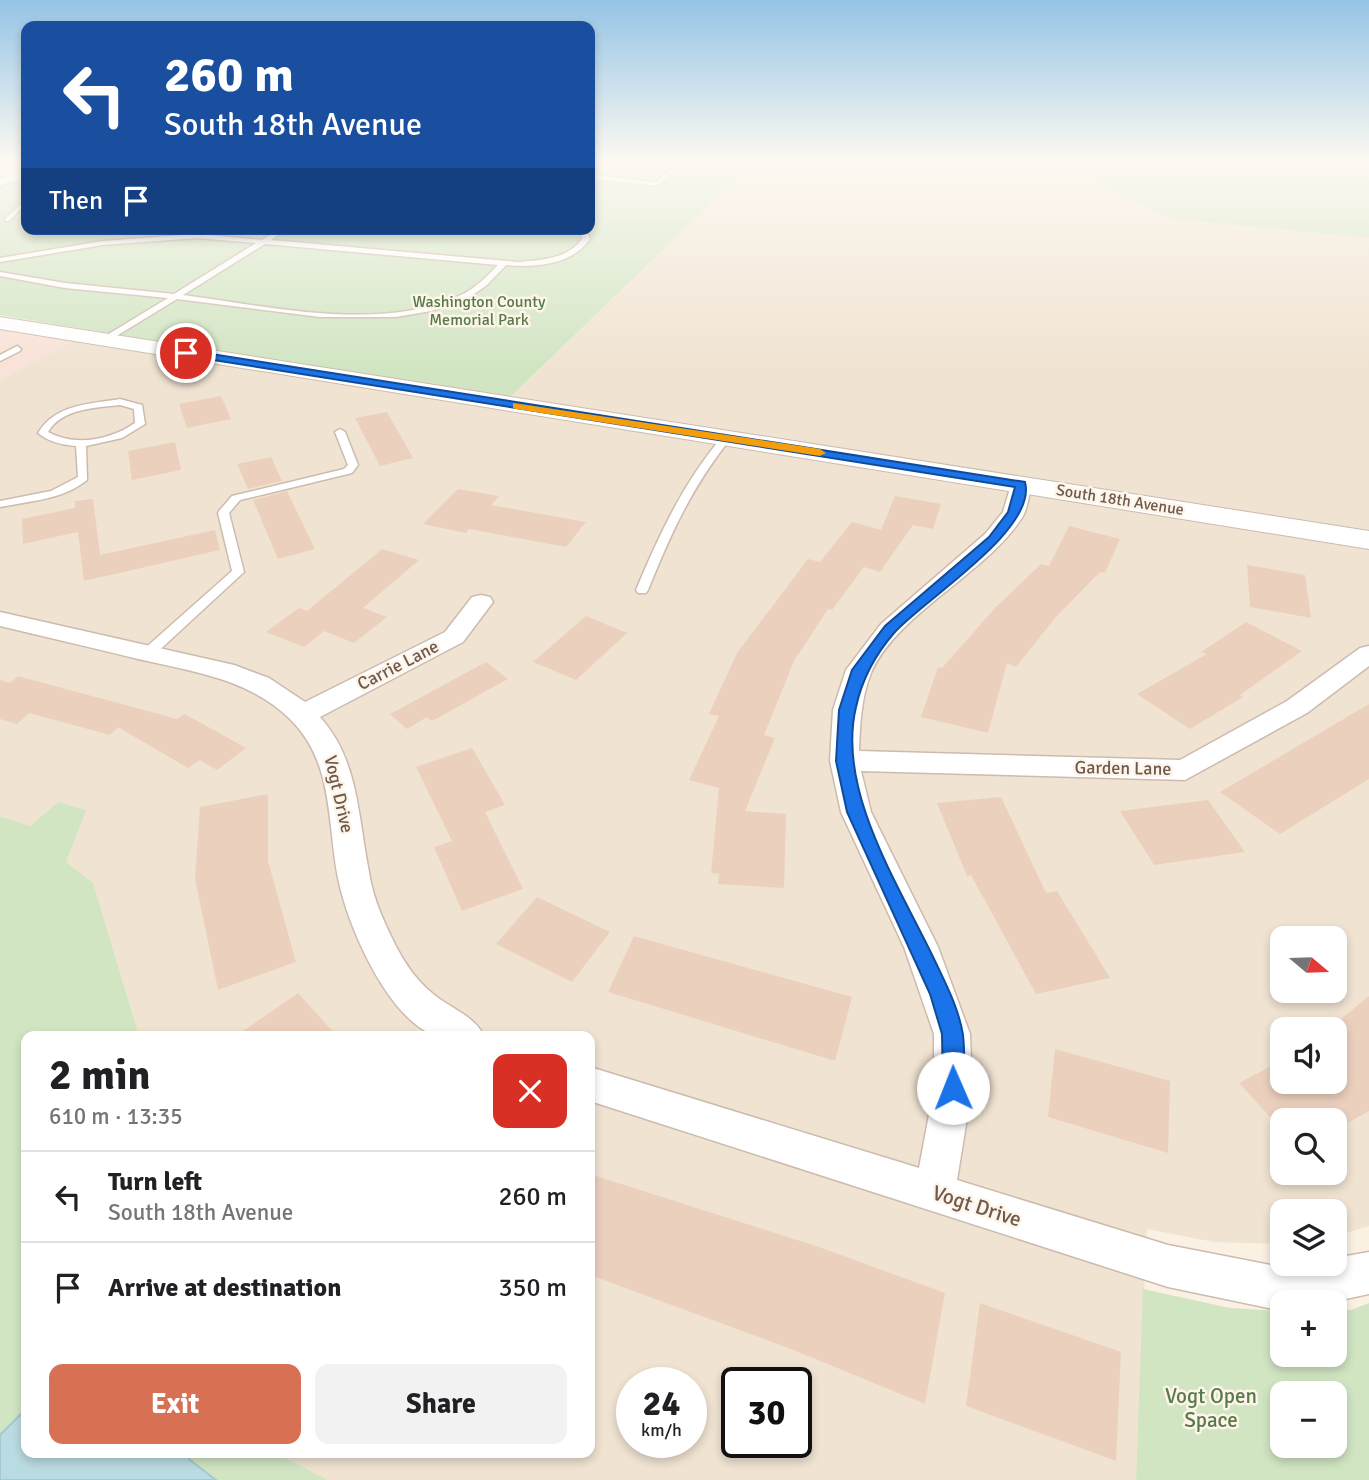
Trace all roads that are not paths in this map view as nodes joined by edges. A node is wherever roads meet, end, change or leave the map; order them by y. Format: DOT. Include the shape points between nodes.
graph roads {
  1 [pos="274,235"];
  2 [pos="584,235"];
  3 [pos="265,240"];
  4 [pos="0,260"];
  5 [pos="503,264"];
  6 [pos="0,274"];
  7 [pos="174,296"];
  8 [pos="0,323"];
  9 [pos="105,340"];
  10 [pos="18,349"];
  11 [pos="0,358"];
  12 [pos="340,432"];
  13 [pos="725,439"];
  14 [pos="80,444"];
  15 [pos="1021,485"];
  16 [pos="0,504"];
  17 [pos="1369,540"];
  18 [pos="642,590"];
  19 [pos="481,602"];
  20 [pos="0,618"];
  21 [pos="148,653"];
  22 [pos="1369,654"];
  23 [pos="303,714"];
  24 [pos="844,761"];
  25 [pos="459,1031"];
  26 [pos="595,1086"];
  27 [pos="935,1193"];
  28 [pos="1369,1273"];
  1 -- 3 [label="lane"];
  2 -- 5 [label="lane" via="586,239 572,253 547,261"];
  3 -- 4 [label="lane" via="157,237"];
  3 -- 5 [label="lane"];
  3 -- 7 [label="lane"];
  5 -- 7 [label="lane" via="474,291 454,302 385,314 296,313"];
  6 -- 7 [label="lane" via="61,286"];
  7 -- 9 [label="lane"];
  8 -- 9 [label="street, South 18th Avenue"];
  9 -- 13 [label="street, South 18th Avenue"];
  10 -- 11 [label="lane"];
  12 -- 21 [label="lane" via="353,465 348,471 236,498 229,505 223,513 238,572"];
  13 -- 15 [label="street, South 18th Avenue"];
  13 -- 18 [label="lane" via="683,499"];
  14 -- 14 [label="lane" via="130,431 140,424 139,407 120,402 77,410 44,429 52,440"];
  14 -- 16 [label="lane" via="83,478 77,483 63,491"];
  15 -- 17 [label="street, South 18th Avenue"];
  15 -- 24 [label="street" via="1008,523 890,629 859,670 847,710"];
  19 -- 23 [label="street, Carrie Lane" via="454,637"];
  20 -- 21 [label="street, Vogt Drive"];
  21 -- 23 [label="street, Vogt Drive" via="234,673 269,687"];
  22 -- 24 [label="street, Garden Lane" via="1297,708 1185,769"];
  23 -- 25 [label="street, Vogt Drive" via="329,749 345,810 356,889 381,949 414,999"];
  24 -- 27 [label="street" via="856,812 921,947 953,1034 953,1088"];
  26 -- 27 [label="street, Vogt Drive"];
  27 -- 28 [label="street, Vogt Drive" via="1168,1266 1286,1290"];
}
